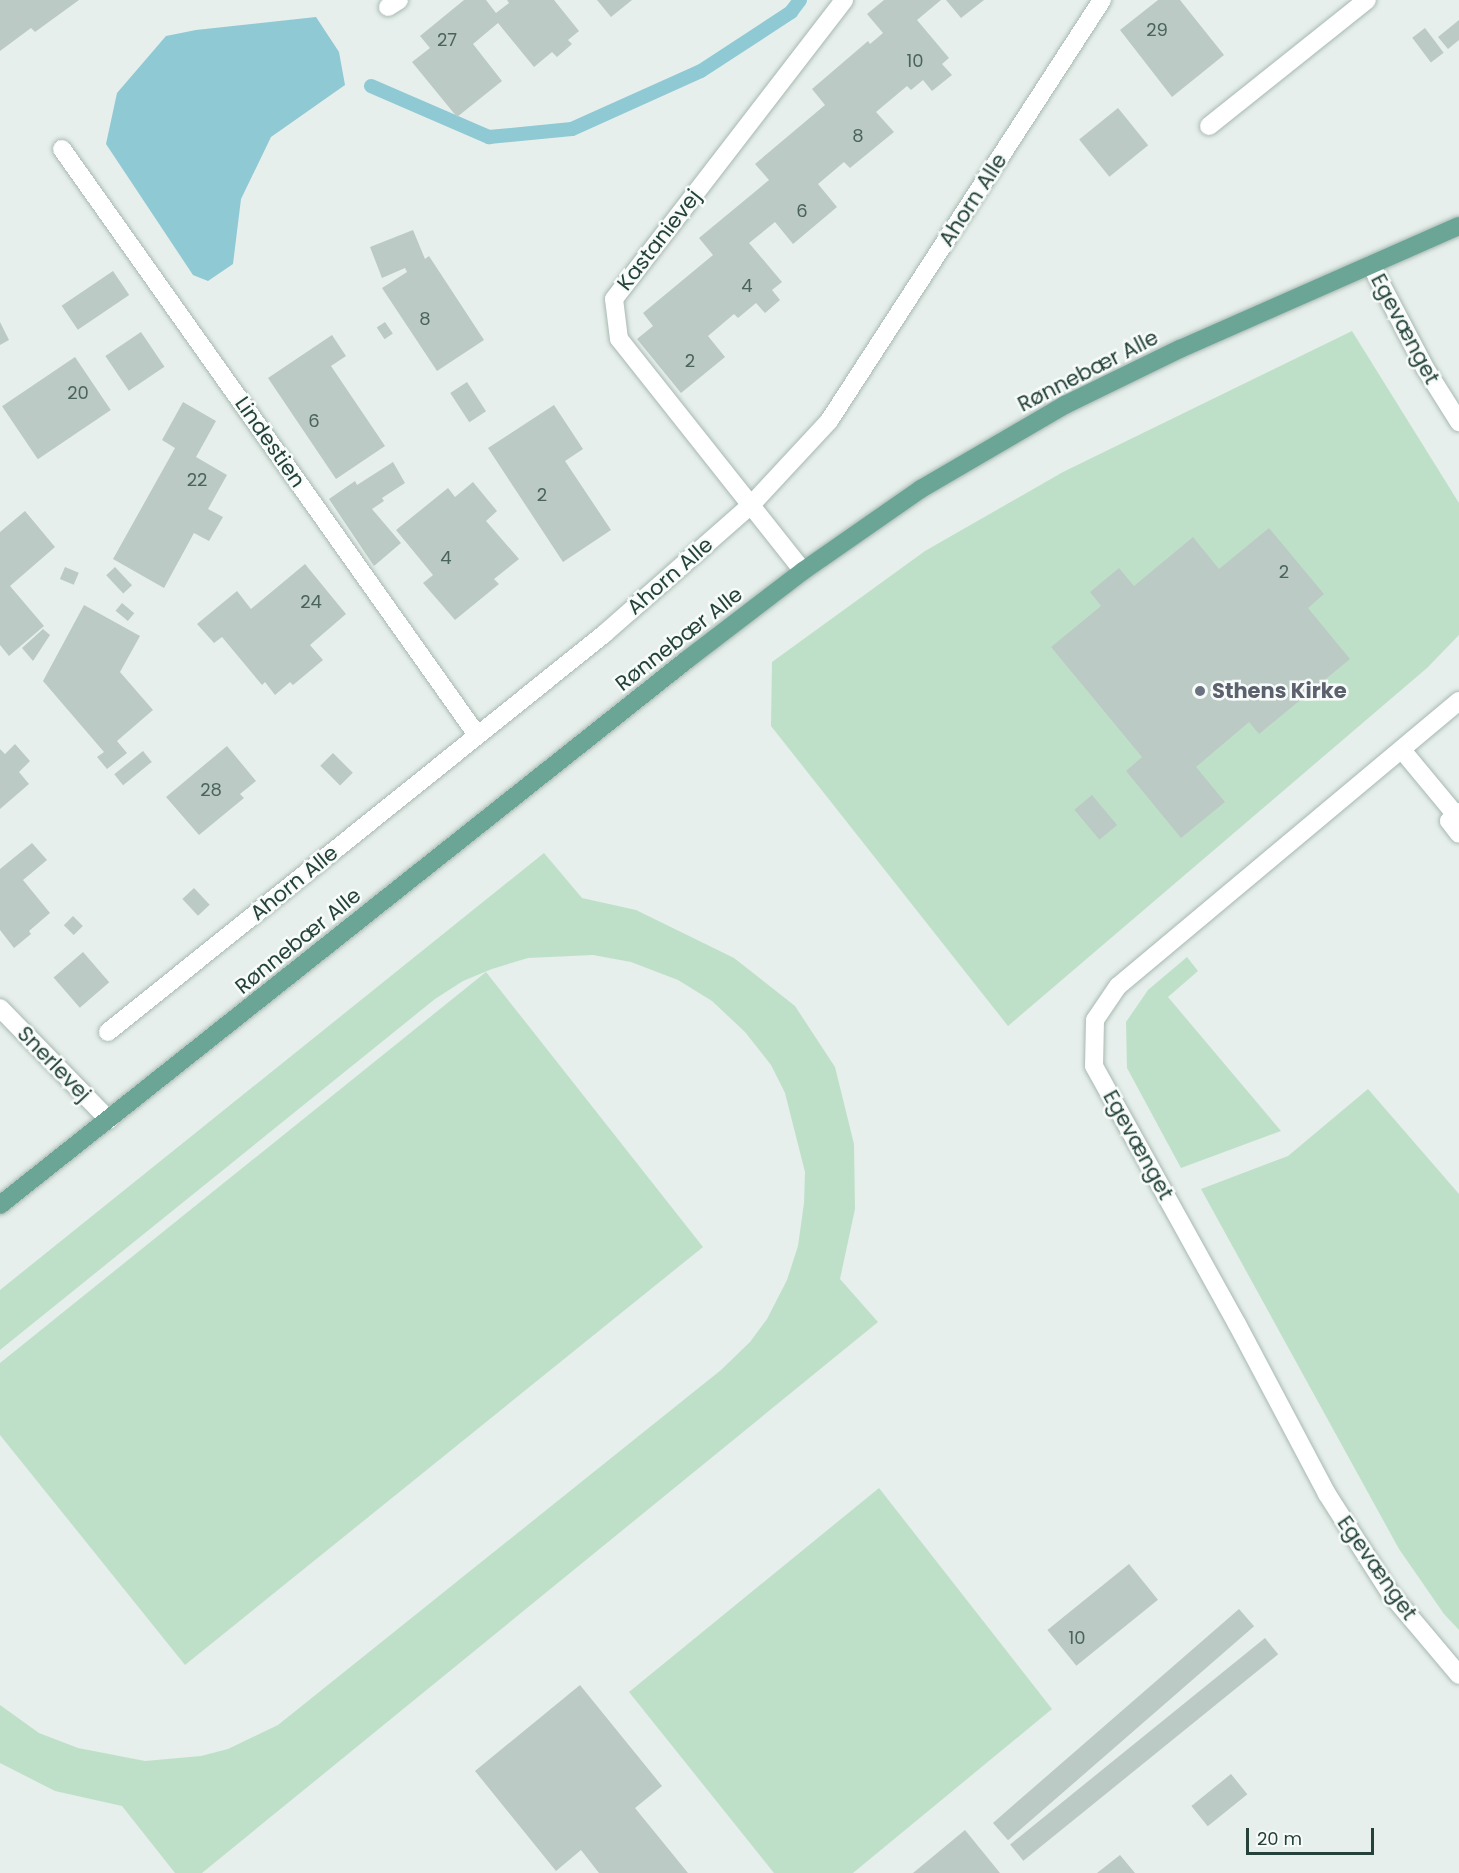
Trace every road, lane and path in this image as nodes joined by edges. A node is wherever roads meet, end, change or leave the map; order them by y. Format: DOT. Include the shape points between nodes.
graph roads {
  1 [pos="844,0"];
  2 [pos="1102,0"];
  3 [pos="1367,0"];
  4 [pos="1209,126"];
  5 [pos="62,149"];
  6 [pos="1459,226"];
  7 [pos="1371,265"];
  8 [pos="1459,422"];
  9 [pos="751,505"];
  10 [pos="803,571"];
  11 [pos="1459,701"];
  12 [pos="477,735"];
  13 [pos="1402,750"];
  14 [pos="1458,814"];
  15 [pos="1459,834"];
  16 [pos="0,1008"];
  17 [pos="108,1032"];
  18 [pos="109,1120"];
  19 [pos="0,1206"];
  20 [pos="1459,1676"];
  1 -- 9 [label="street, Kastanievej" via="614,299 619,339"];
  2 -- 9 [label="street, Ahorn Alle" via="829,421"];
  3 -- 4 [label="street"];
  5 -- 12 [label="street, Lindestien"];
  6 -- 7 [label="main road, Rønnebær Alle"];
  7 -- 8 [label="street, Egevænget" via="1425,368"];
  7 -- 10 [label="main road, Rønnebær Alle" via="1180,349 1065,405 921,489"];
  9 -- 10 [label="street, Kastanievej"];
  9 -- 12 [label="street, Ahorn Alle" via="604,634"];
  10 -- 18 [label="main road, Rønnebær Alle"];
  11 -- 13 [label="street, Egevænget"];
  12 -- 17 [label="street, Ahorn Alle"];
  13 -- 14 [label="street"];
  13 -- 20 [label="street, Egevænget" via="1118,986 1095,1020 1094,1066 1327,1494 1390,1593"];
  14 -- 15 [label="street" via="1449,821"];
  16 -- 18 [label="street, Snerlevej"];
  18 -- 19 [label="main road, Rønnebær Alle"];
}
